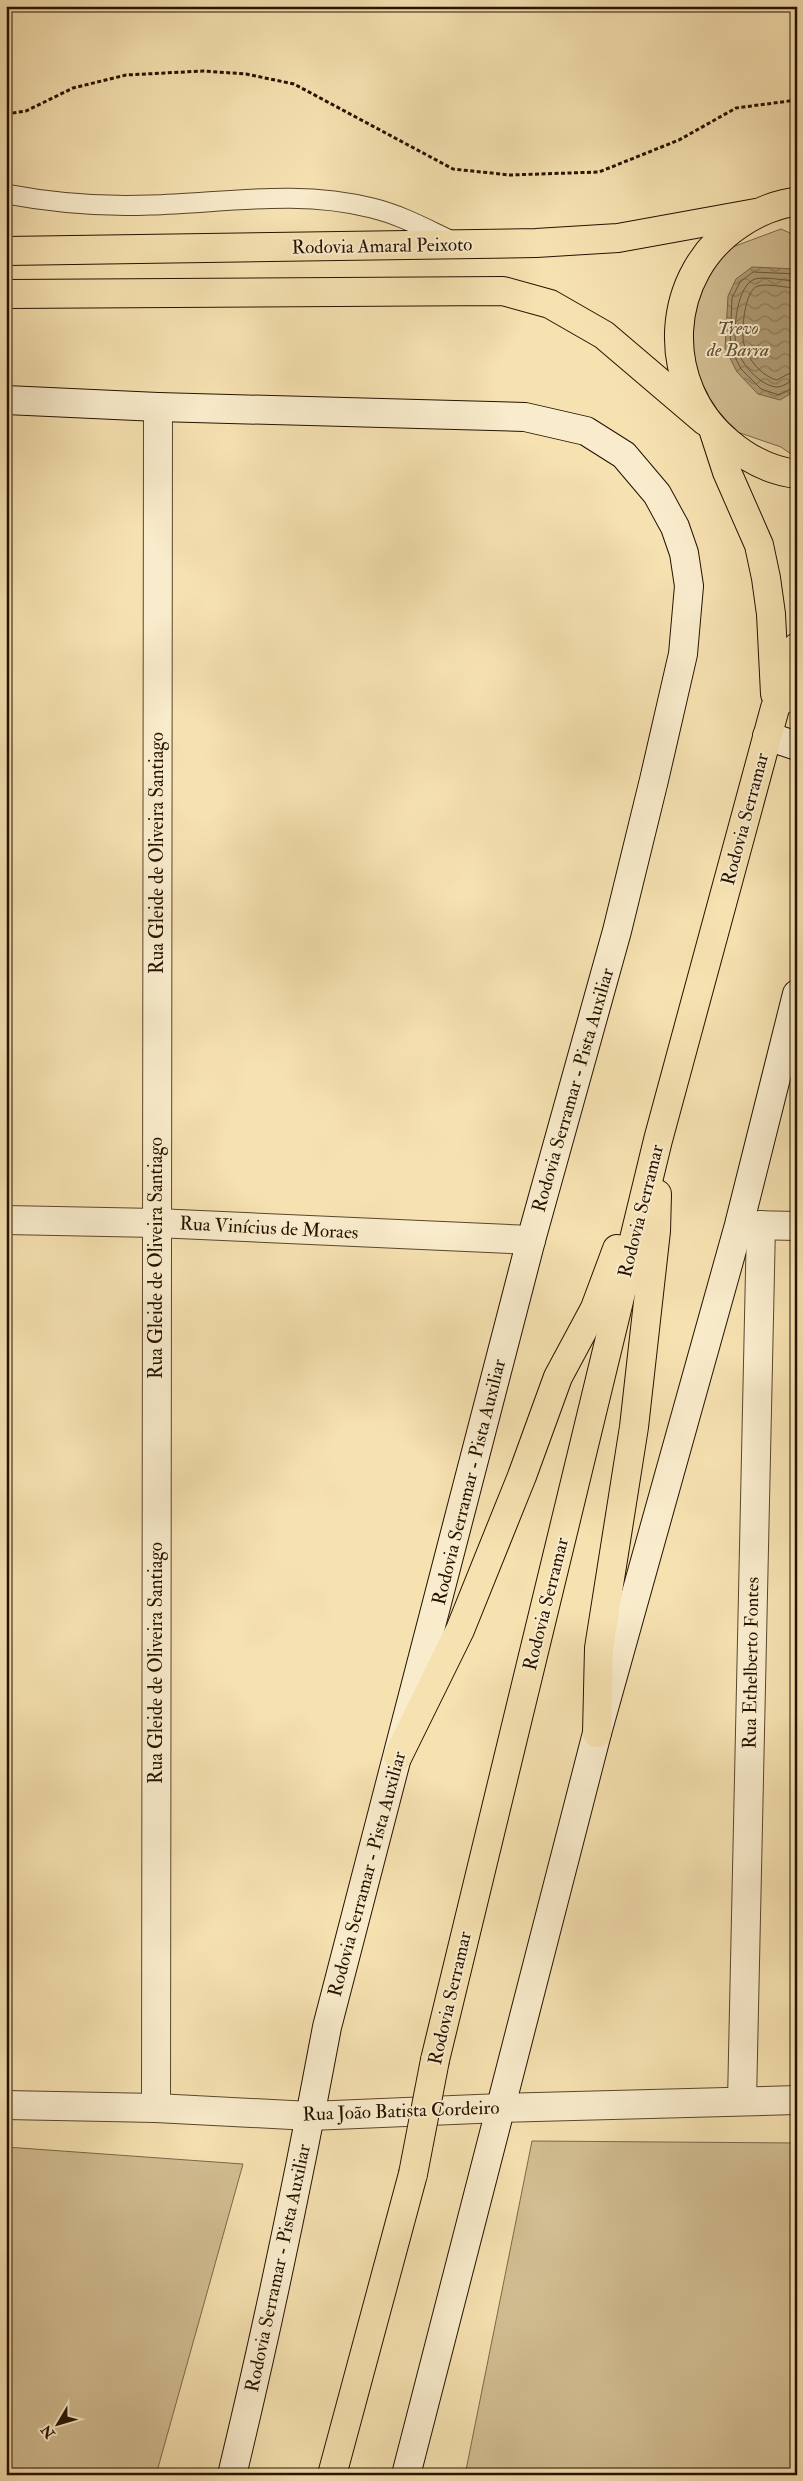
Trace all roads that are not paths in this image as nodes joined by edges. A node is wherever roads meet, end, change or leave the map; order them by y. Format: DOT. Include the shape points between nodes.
graph roads {
  1 [pos="6,194"];
  2 [pos="797,202"];
  3 [pos="756,213"];
  4 [pos="458,244"];
  5 [pos="6,250"];
  6 [pos="6,294"];
  7 [pos="6,400"];
  8 [pos="158,407"];
  9 [pos="710,426"];
  10 [pos="797,474"];
  11 [pos="797,646"];
  12 [pos="786,703"];
  13 [pos="768,736"];
  14 [pos="797,746"];
  15 [pos="797,994"];
  16 [pos="658,1140"];
  17 [pos="6,1220"];
  18 [pos="156,1223"];
  19 [pos="750,1225"];
  20 [pos="797,1226"];
  21 [pos="531,1240"];
  22 [pos="598,1733"];
  23 [pos="398,1756"];
  24 [pos="797,2100"];
  25 [pos="742,2101"];
  26 [pos="6,2105"];
  27 [pos="156,2108"];
  28 [pos="501,2108"];
  29 [pos="310,2116"];
  30 [pos="232,2475"];
  31 [pos="332,2475"];
  32 [pos="406,2475"];
  1 -- 4 [label="lane" via="86,205 150,205 277,197 326,200 372,208 408,220"];
  2 -- 3 [label="main road"];
  3 -- 4 [label="main road, Rodovia Amaral Peixoto" via="618,238"];
  3 -- 9 [label="main road" via="727,232 703,258 685,297 679,322 679,357 688,390"];
  4 -- 5 [label="main road, Rodovia Amaral Peixoto"];
  6 -- 9 [label="main road" via="503,291 550,304 604,335"];
  7 -- 8 [label="main road, Rodovia Serramar - Pista Auxiliar"];
  8 -- 18 [label="main road, Rua Gleide de Oliveira Santiago"];
  8 -- 21 [label="main road, Rodovia Serramar - Pista Auxiliar" via="525,417 586,432 624,455 657,494 675,527 684,552 689,586 683,654 617,931"];
  9 -- 10 [label="main road" via="746,457 783,472"];
  9 -- 12 [label="main road, Rodovia Serramar" via="759,545"];
  11 -- 12 [label="main road, Rodovia Serramar"];
  12 -- 13 [label="main road, Rodovia Serramar"];
  13 -- 14 [label="main road, Rodovia Serramar"];
  13 -- 16 [label="main road, Rodovia Serramar"];
  15 -- 19 [label="main road"];
  16 -- 22 [label="main road" via="655,1240 634,1427 599,1648"];
  16 -- 23 [label="main road" via="594,1308 558,1377 460,1630"];
  16 -- 31 [label="main road, Rodovia Serramar, bridge" via="435,2060 413,2174"];
  17 -- 18 [label="main road, Rua Vinícius de Moraes"];
  18 -- 21 [label="main road, Rua Vinícius de Moraes"];
  18 -- 27 [label="main road, Rua Gleide de Oliveira Santiago"];
  19 -- 20 [label="main road"];
  19 -- 22 [label="main road"];
  19 -- 25 [label="main road, Rua Ethelberto Fontes"];
  21 -- 23 [label="main road, Rodovia Serramar - Pista Auxiliar"];
  22 -- 28 [label="main road"];
  23 -- 29 [label="main road, Rodovia Serramar - Pista Auxiliar" via="326,2027"];
  24 -- 25 [label="main road, Rua João Batista Cordeiro"];
  25 -- 28 [label="main road, Rua João Batista Cordeiro"];
  26 -- 27 [label="main road, Rua João Batista Cordeiro"];
  27 -- 29 [label="main road, Rua João Batista Cordeiro"];
  28 -- 29 [label="main road, Rua João Batista Cordeiro"];
  28 -- 32 [label="main road"];
  29 -- 30 [label="main road, Rodovia Serramar - Pista Auxiliar"];
}
